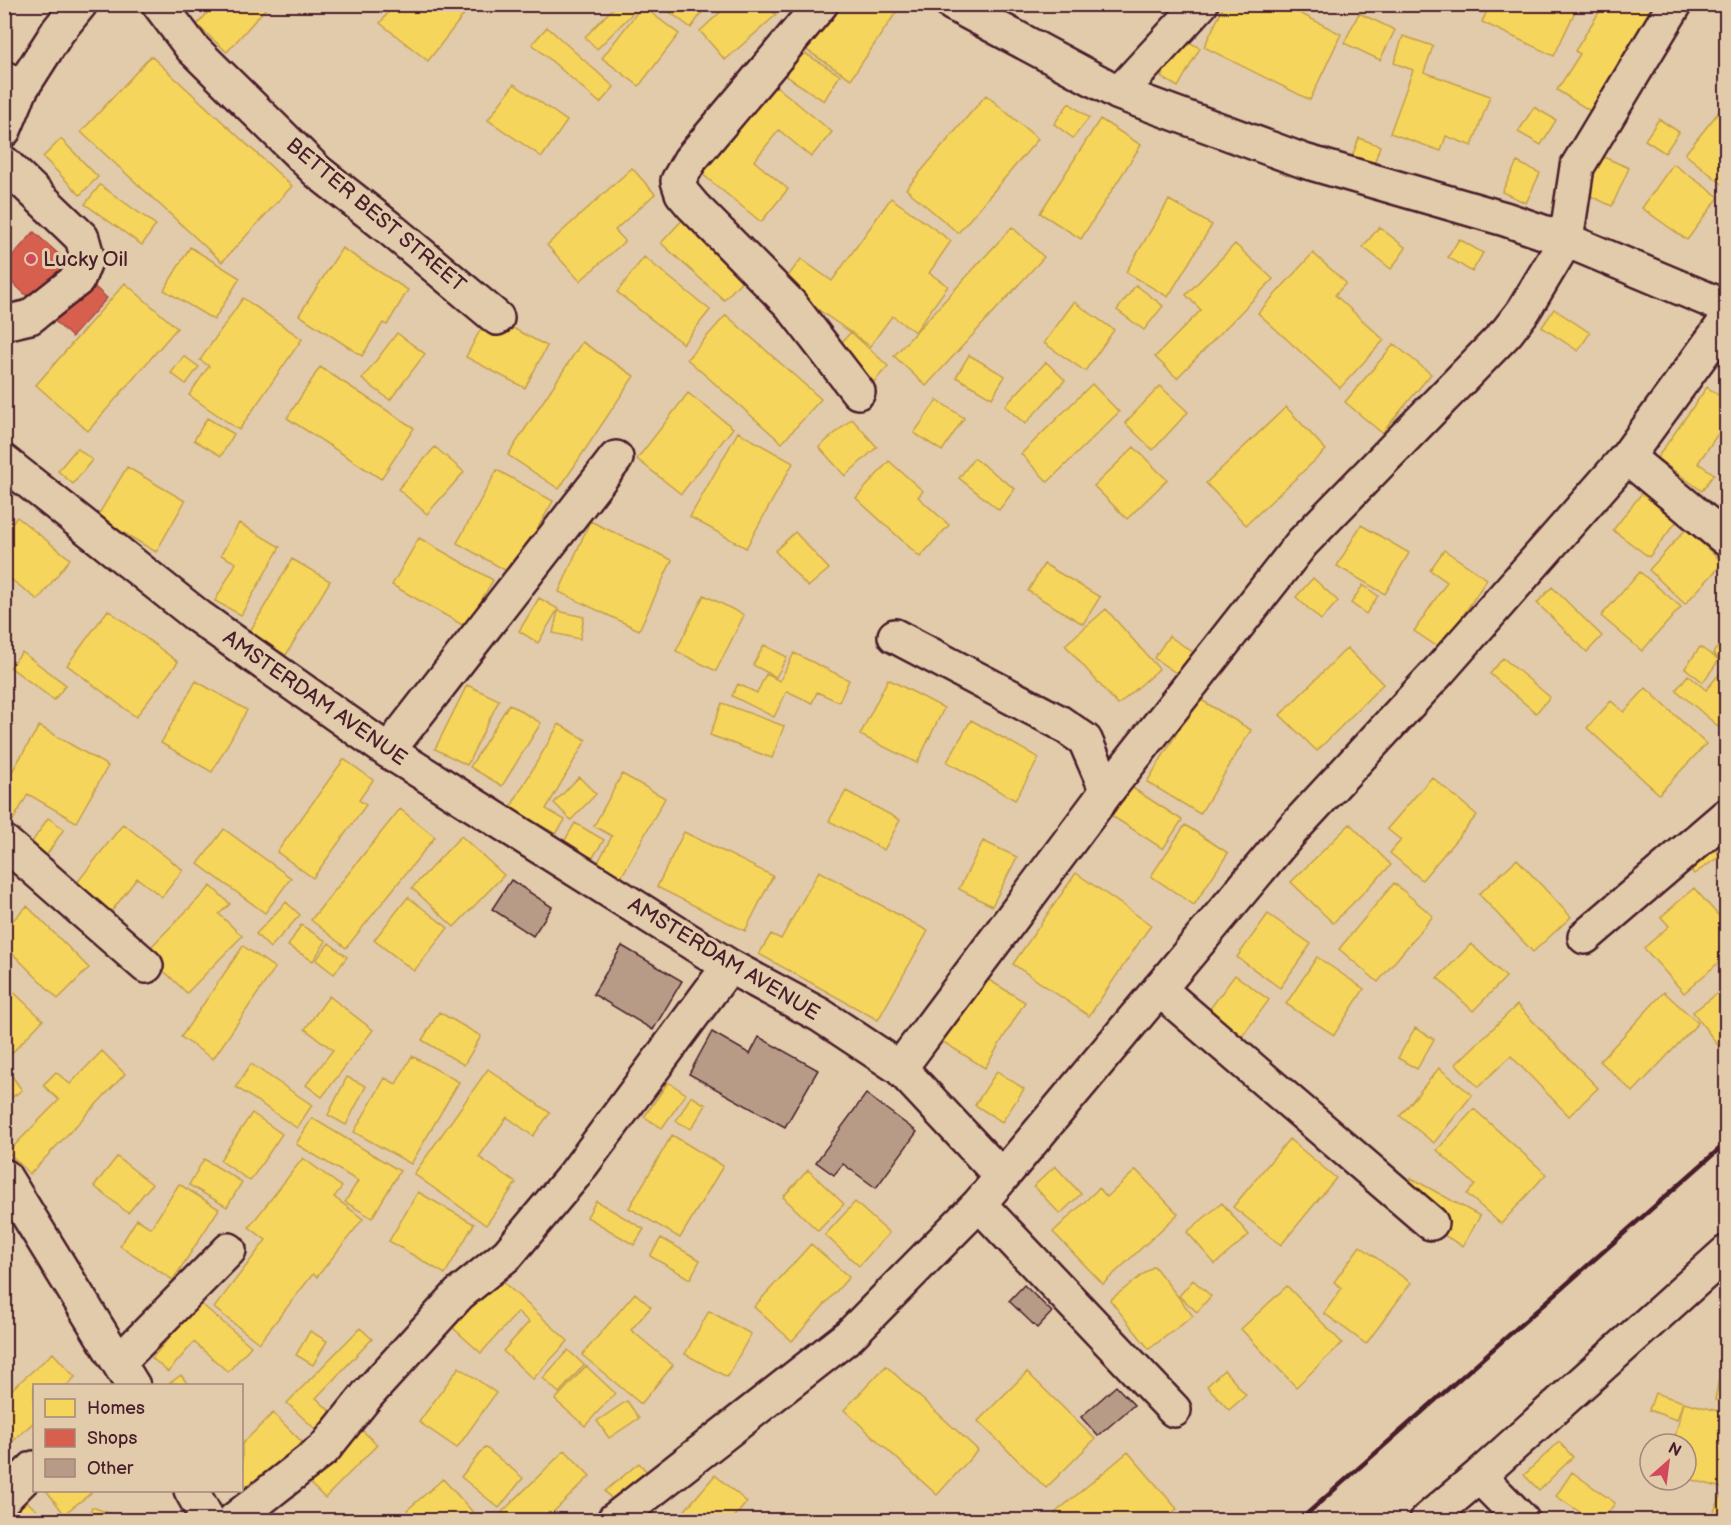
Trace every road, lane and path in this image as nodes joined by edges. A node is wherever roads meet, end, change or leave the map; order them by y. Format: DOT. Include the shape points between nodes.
graph roads {
  1 [pos="80,4"];
  2 [pos="159,4"];
  3 [pos="821,4"];
  4 [pos="953,4"];
  5 [pos="1201,4"];
  6 [pos="1675,4"];
  7 [pos="13,84"];
  8 [pos="1119,93"];
  9 [pos="4,130"];
  10 [pos="4,163"];
  11 [pos="1566,240"];
  12 [pos="1726,307"];
  13 [pos="497,318"];
  14 [pos="1726,321"];
  15 [pos="4,323"];
  16 [pos="858,392"];
  17 [pos="616,458"];
  18 [pos="1627,458"];
  19 [pos="4,462"];
  20 [pos="1726,539"];
  21 [pos="895,636"];
  22 [pos="388,751"];
  23 [pos="1107,791"];
  24 [pos="1726,816"];
  25 [pos="4,842"];
  26 [pos="1585,937"];
  27 [pos="146,966"];
  28 [pos="729,966"];
  29 [pos="1159,989"];
  30 [pos="900,1068"];
  31 [pos="4,1176"];
  32 [pos="1002,1177"];
  33 [pos="979,1204"];
  34 [pos="1431,1223"];
  35 [pos="229,1250"];
  36 [pos="1726,1253"];
  37 [pos="124,1377"];
  38 [pos="1174,1410"];
  39 [pos="33,1468"];
  40 [pos="1479,1476"];
  41 [pos="192,1492"];
  42 [pos="4,1498"];
  43 [pos="208,1521"];
  44 [pos="234,1521"];
  45 [pos="614,1521"];
  46 [pos="1427,1521"];
  47 [pos="1522,1521"];
  1 -- 7 [label="street"];
  2 -- 13 [label="street, BETTER BEST STREET" via="199,56 318,172"];
  3 -- 16 [label="street" via="690,160 678,181 693,206 790,304"];
  4 -- 8 [label="street"];
  5 -- 8 [label="street"];
  6 -- 11 [label="street" via="1577,167"];
  7 -- 9 [label="street"];
  8 -- 11 [label="street" via="1304,161"];
  10 -- 15 [label="street" via="82,238 87,256 78,279 30,317"];
  11 -- 12 [label="street"];
  11 -- 23 [label="street" via="1507,332 1302,543"];
  14 -- 18 [label="street"];
  17 -- 22 [label="street"];
  18 -- 20 [label="street"];
  18 -- 29 [label="street" via="1293,829"];
  19 -- 22 [label="street, AMSTERDAM AVENUE" via="199,617"];
  21 -- 23 [label="street" via="1059,722 1085,740"];
  22 -- 28 [label="street, AMSTERDAM AVENUE"];
  23 -- 30 [label="street"];
  24 -- 26 [label="street"];
  25 -- 27 [label="street"];
  28 -- 30 [label="street, AMSTERDAM AVENUE" via="820,1015"];
  28 -- 44 [label="street" via="575,1174 508,1254 459,1294 324,1449"];
  29 -- 32 [label="street"];
  29 -- 34 [label="street"];
  30 -- 32 [label="street, AMSTERDAM AVENUE"];
  31 -- 37 [label="street"];
  32 -- 33 [label="street"];
  33 -- 38 [label="street"];
  33 -- 45 [label="street" via="850,1335"];
  35 -- 37 [label="street"];
  36 -- 40 [label="street"];
  39 -- 42 [label="street"];
  40 -- 46 [label="street"];
  40 -- 47 [label="street"];
  41 -- 43 [label="street"];
}
